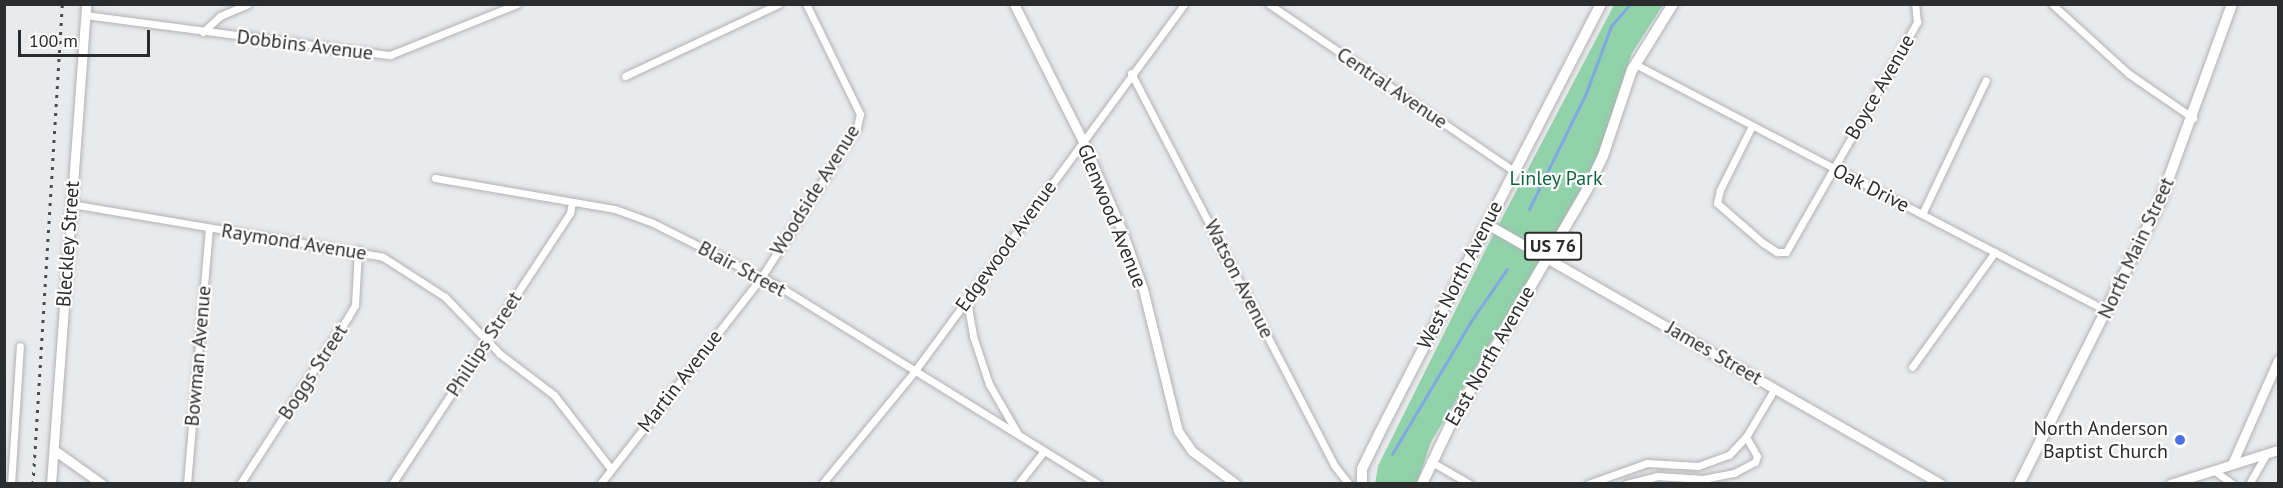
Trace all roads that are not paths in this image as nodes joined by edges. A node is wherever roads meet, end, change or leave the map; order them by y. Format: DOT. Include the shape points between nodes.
graph roads {
  1 [pos="86,4"];
  2 [pos="248,4"];
  3 [pos="517,4"];
  4 [pos="779,4"];
  5 [pos="806,4"];
  6 [pos="1014,4"];
  7 [pos="1184,4"];
  8 [pos="1269,4"];
  9 [pos="1601,4"];
  10 [pos="1673,4"];
  11 [pos="1915,4"];
  12 [pos="2052,4"];
  13 [pos="2230,5"];
  14 [pos="85,15"];
  15 [pos="203,32"];
  16 [pos="1635,64"];
  17 [pos="1131,73"];
  18 [pos="625,76"];
  19 [pos="1986,80"];
  20 [pos="2193,118"];
  21 [pos="1752,126"];
  22 [pos="1082,139"];
  23 [pos="1834,168"];
  24 [pos="1514,171"];
  25 [pos="435,178"];
  26 [pos="572,203"];
  27 [pos="71,204"];
  28 [pos="1922,214"];
  29 [pos="1487,224"];
  30 [pos="209,228"];
  31 [pos="358,250"];
  32 [pos="1995,252"];
  33 [pos="1547,258"];
  34 [pos="761,278"];
  35 [pos="967,301"];
  36 [pos="2107,311"];
  37 [pos="487,340"];
  38 [pos="20,346"];
  39 [pos="2278,360"];
  40 [pos="1912,367"];
  41 [pos="914,372"];
  42 [pos="1775,388"];
  43 [pos="1019,436"];
  44 [pos="1746,437"];
  45 [pos="54,450"];
  46 [pos="2278,450"];
  47 [pos="1044,451"];
  48 [pos="2266,454"];
  49 [pos="1430,461"];
  50 [pos="2232,464"];
  51 [pos="611,469"];
  52 [pos="2213,470"];
  53 [pos="11,483"];
  54 [pos="51,483"];
  55 [pos="102,483"];
  56 [pos="187,483"];
  57 [pos="240,483"];
  58 [pos="392,483"];
  59 [pos="600,483"];
  60 [pos="822,483"];
  61 [pos="1018,483"];
  62 [pos="1098,483"];
  63 [pos="1236,483"];
  64 [pos="1349,483"];
  65 [pos="1362,483"];
  66 [pos="1422,483"];
  67 [pos="1470,483"];
  68 [pos="1588,483"];
  69 [pos="1626,483"];
  70 [pos="1941,483"];
  71 [pos="2019,483"];
  72 [pos="2170,483"];
  73 [pos="2233,483"];
  74 [pos="2249,483"];
  1 -- 14 [label="street, Bleckley Street"];
  2 -- 15 [label="street" via="220,16"];
  3 -- 15 [label="street, Dobbins Avenue" via="390,55"];
  4 -- 18 [label="street"];
  5 -- 34 [label="street, Woodside Avenue" via="860,114 857,127"];
  6 -- 22 [label="street, Glenwood Avenue"];
  7 -- 17 [label="street, Edgewood Avenue"];
  8 -- 24 [label="street, Central Avenue"];
  9 -- 24 [label="main road, West North Avenue"];
  10 -- 16 [label="main road, East North Avenue / US 76"];
  11 -- 23 [label="street, Boyce Avenue" via="1917,22"];
  12 -- 20 [label="street" via="2129,74"];
  13 -- 20 [label="main road, North Main Street"];
  14 -- 15 [label="street, Dobbins Avenue"];
  14 -- 27 [label="street, Bleckley Street"];
  16 -- 21 [label="street, Oak Drive"];
  16 -- 33 [label="main road, East North Avenue / US 76" via="1603,156"];
  17 -- 22 [label="street, Edgewood Avenue"];
  17 -- 64 [label="street, Watson Avenue" via="1334,465"];
  19 -- 28 [label="street"];
  20 -- 36 [label="main road, North Main Street" via="2160,202"];
  21 -- 23 [label="street, Oak Drive"];
  21 -- 23 [label="street, Boyce Avenue" via="1717,203 1778,252 1786,252"];
  22 -- 35 [label="street, Edgewood Avenue"];
  22 -- 63 [label="street, Glenwood Avenue" via="1143,288 1178,431 1192,452"];
  23 -- 28 [label="street, Oak Drive"];
  24 -- 29 [label="main road, West North Avenue"];
  25 -- 26 [label="street, Blair Street"];
  26 -- 34 [label="street, Blair Street" via="631,213"];
  26 -- 37 [label="street, Phillips Street" via="570,213"];
  27 -- 30 [label="street, Raymond Avenue"];
  27 -- 45 [label="street, Bleckley Street"];
  28 -- 32 [label="street, Oak Drive"];
  29 -- 33 [label="street, James Street"];
  29 -- 65 [label="main road, West North Avenue" via="1362,469"];
  30 -- 31 [label="street, Raymond Avenue"];
  30 -- 56 [label="street, Bowman Avenue"];
  31 -- 37 [label="street, Raymond Avenue" via="383,257 417,276 445,297"];
  31 -- 57 [label="street, Boggs Street" via="354,305 348,317"];
  32 -- 36 [label="street, Oak Drive"];
  32 -- 40 [label="street"];
  33 -- 42 [label="street, James Street"];
  33 -- 49 [label="main road, East North Avenue / US 76"];
  34 -- 41 [label="street, Blair Street"];
  34 -- 51 [label="street, Martin Avenue"];
  35 -- 41 [label="street, Edgewood Avenue"];
  35 -- 43 [label="street, Blair Street" via="973,336 989,384"];
  36 -- 71 [label="main road, North Main Street"];
  37 -- 51 [label="street, Raymond Avenue" via="554,395"];
  37 -- 58 [label="street, Phillips Street"];
  38 -- 53 [label="street"];
  39 -- 50 [label="street"];
  41 -- 43 [label="street, Blair Street"];
  41 -- 60 [label="street, Edgewood Avenue"];
  42 -- 44 [label="street"];
  42 -- 70 [label="street, James Street"];
  43 -- 47 [label="street, Blair Street"];
  44 -- 68 [label="street" via="1729,455 1712,463 1647,463"];
  44 -- 69 [label="street" via="1757,456 1755,462 1734,472 1703,479 1657,476"];
  45 -- 54 [label="street, Bleckley Street"];
  45 -- 55 [label="street"];
  46 -- 48 [label="street"];
  47 -- 61 [label="street"];
  47 -- 62 [label="street, Blair Street"];
  48 -- 50 [label="street"];
  48 -- 74 [label="street"];
  49 -- 66 [label="main road, East North Avenue / US 76"];
  49 -- 67 [label="street"];
  50 -- 52 [label="street"];
  51 -- 59 [label="street, Martin Avenue"];
  52 -- 72 [label="street"];
  52 -- 73 [label="street"];
}
